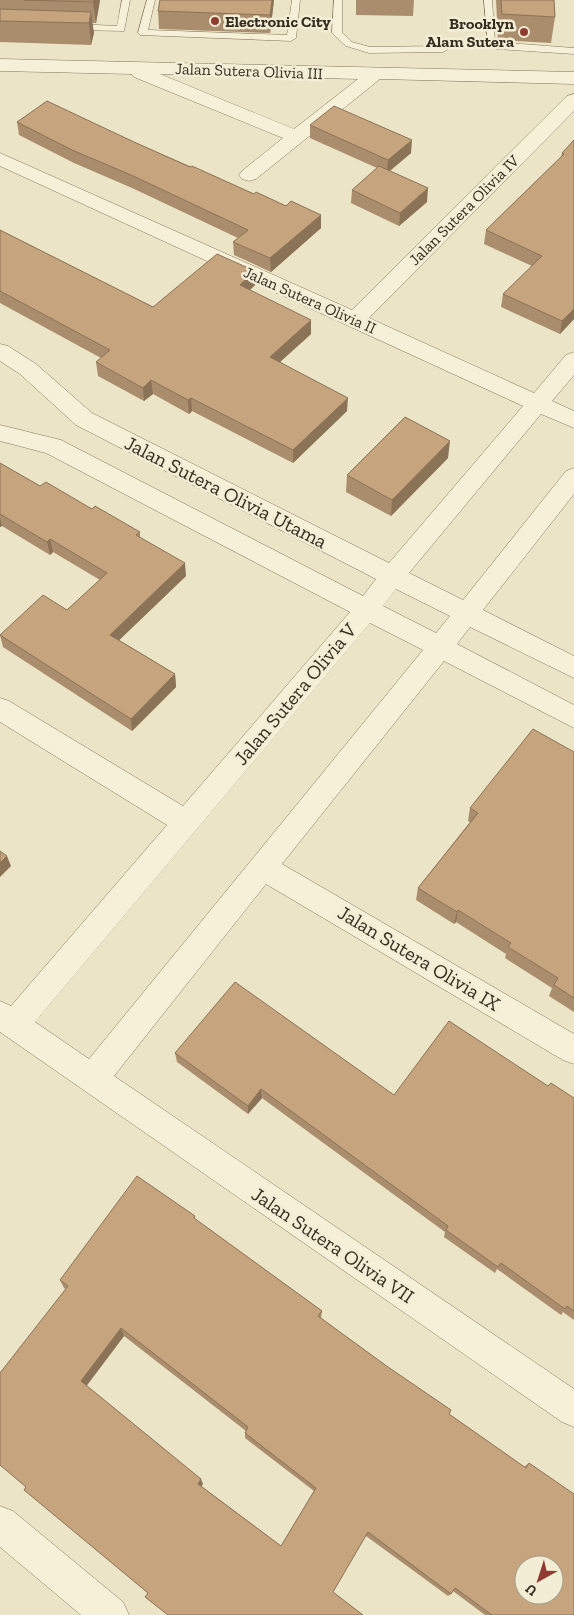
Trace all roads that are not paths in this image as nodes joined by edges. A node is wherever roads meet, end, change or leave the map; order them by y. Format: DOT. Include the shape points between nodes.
graph roads {
  1 [pos="126,0"];
  2 [pos="151,0"];
  3 [pos="296,0"];
  4 [pos="338,0"];
  5 [pos="488,0"];
  6 [pos="65,27"];
  7 [pos="443,50"];
  8 [pos="574,51"];
  9 [pos="0,65"];
  10 [pos="124,66"];
  11 [pos="374,75"];
  12 [pos="574,78"];
  13 [pos="574,100"];
  14 [pos="297,137"];
  15 [pos="0,159"];
  16 [pos="249,175"];
  17 [pos="355,320"];
  18 [pos="0,350"];
  19 [pos="574,360"];
  20 [pos="538,403"];
  21 [pos="84,419"];
  22 [pos="574,420"];
  23 [pos="0,433"];
  24 [pos="53,446"];
  25 [pos="574,477"];
  26 [pos="392,576"];
  27 [pos="367,609"];
  28 [pos="466,613"];
  29 [pos="440,647"];
  30 [pos="574,668"];
  31 [pos="0,709"];
  32 [pos="574,717"];
  33 [pos="186,822"];
  34 [pos="263,867"];
  35 [pos="7,1020"];
  36 [pos="574,1050"];
  37 [pos="92,1079"];
  38 [pos="574,1410"];
  39 [pos="0,1524"];
  40 [pos="110,1615"];
  1 -- 6 [label="lane" via="121,29"];
  2 -- 3 [label="lane" via="143,33 291,38"];
  4 -- 7 [label="lane" via="337,33 349,44 369,50"];
  5 -- 8 [label="lane" via="491,43"];
  9 -- 10 [label="street, Jalan Sutera Olivia III"];
  10 -- 11 [label="street, Jalan Sutera Olivia III"];
  10 -- 14 [label="street, Jalan Sutera Olivia III"];
  11 -- 12 [label="street, Jalan Sutera Olivia III"];
  11 -- 14 [label="street, Jalan Sutera Olivia III"];
  13 -- 17 [label="street, Jalan Sutera Olivia IV"];
  14 -- 16 [label="street, Jalan Sutera Olivia III"];
  15 -- 17 [label="street, Jalan Sutera Olivia II"];
  17 -- 20 [label="street, Jalan Sutera Olivia II"];
  18 -- 21 [label="street, Jalan Sutera Olivia Utama" via="28,369"];
  19 -- 20 [label="street, Jalan Sutera Olivia V"];
  20 -- 22 [label="street, Jalan Sutera Olivia II"];
  20 -- 26 [label="street, Jalan Sutera Olivia V"];
  21 -- 24 [label="street"];
  21 -- 26 [label="street, Jalan Sutera Olivia Utama"];
  23 -- 24 [label="street, Jalan Sutera Olivia Utama"];
  24 -- 27 [label="street, Jalan Sutera Olivia Utama"];
  25 -- 28 [label="street"];
  26 -- 27 [label="street, Jalan Sutera Olivia V"];
  26 -- 28 [label="street, Jalan Sutera Olivia Utama"];
  27 -- 29 [label="street, Jalan Sutera Olivia Utama"];
  27 -- 33 [label="street, Jalan Sutera Olivia V"];
  28 -- 29 [label="street"];
  28 -- 30 [label="street, Jalan Sutera Olivia Utama"];
  29 -- 32 [label="street, Jalan Sutera Olivia Utama"];
  29 -- 34 [label="street"];
  31 -- 33 [label="street"];
  33 -- 35 [label="street, Jalan Sutera Olivia V"];
  34 -- 36 [label="street, Jalan Sutera Olivia IX"];
  34 -- 37 [label="street"];
  35 -- 37 [label="street, Jalan Sutera Olivia VII"];
  37 -- 38 [label="street, Jalan Sutera Olivia VII"];
  39 -- 40 [label="street"];
}
